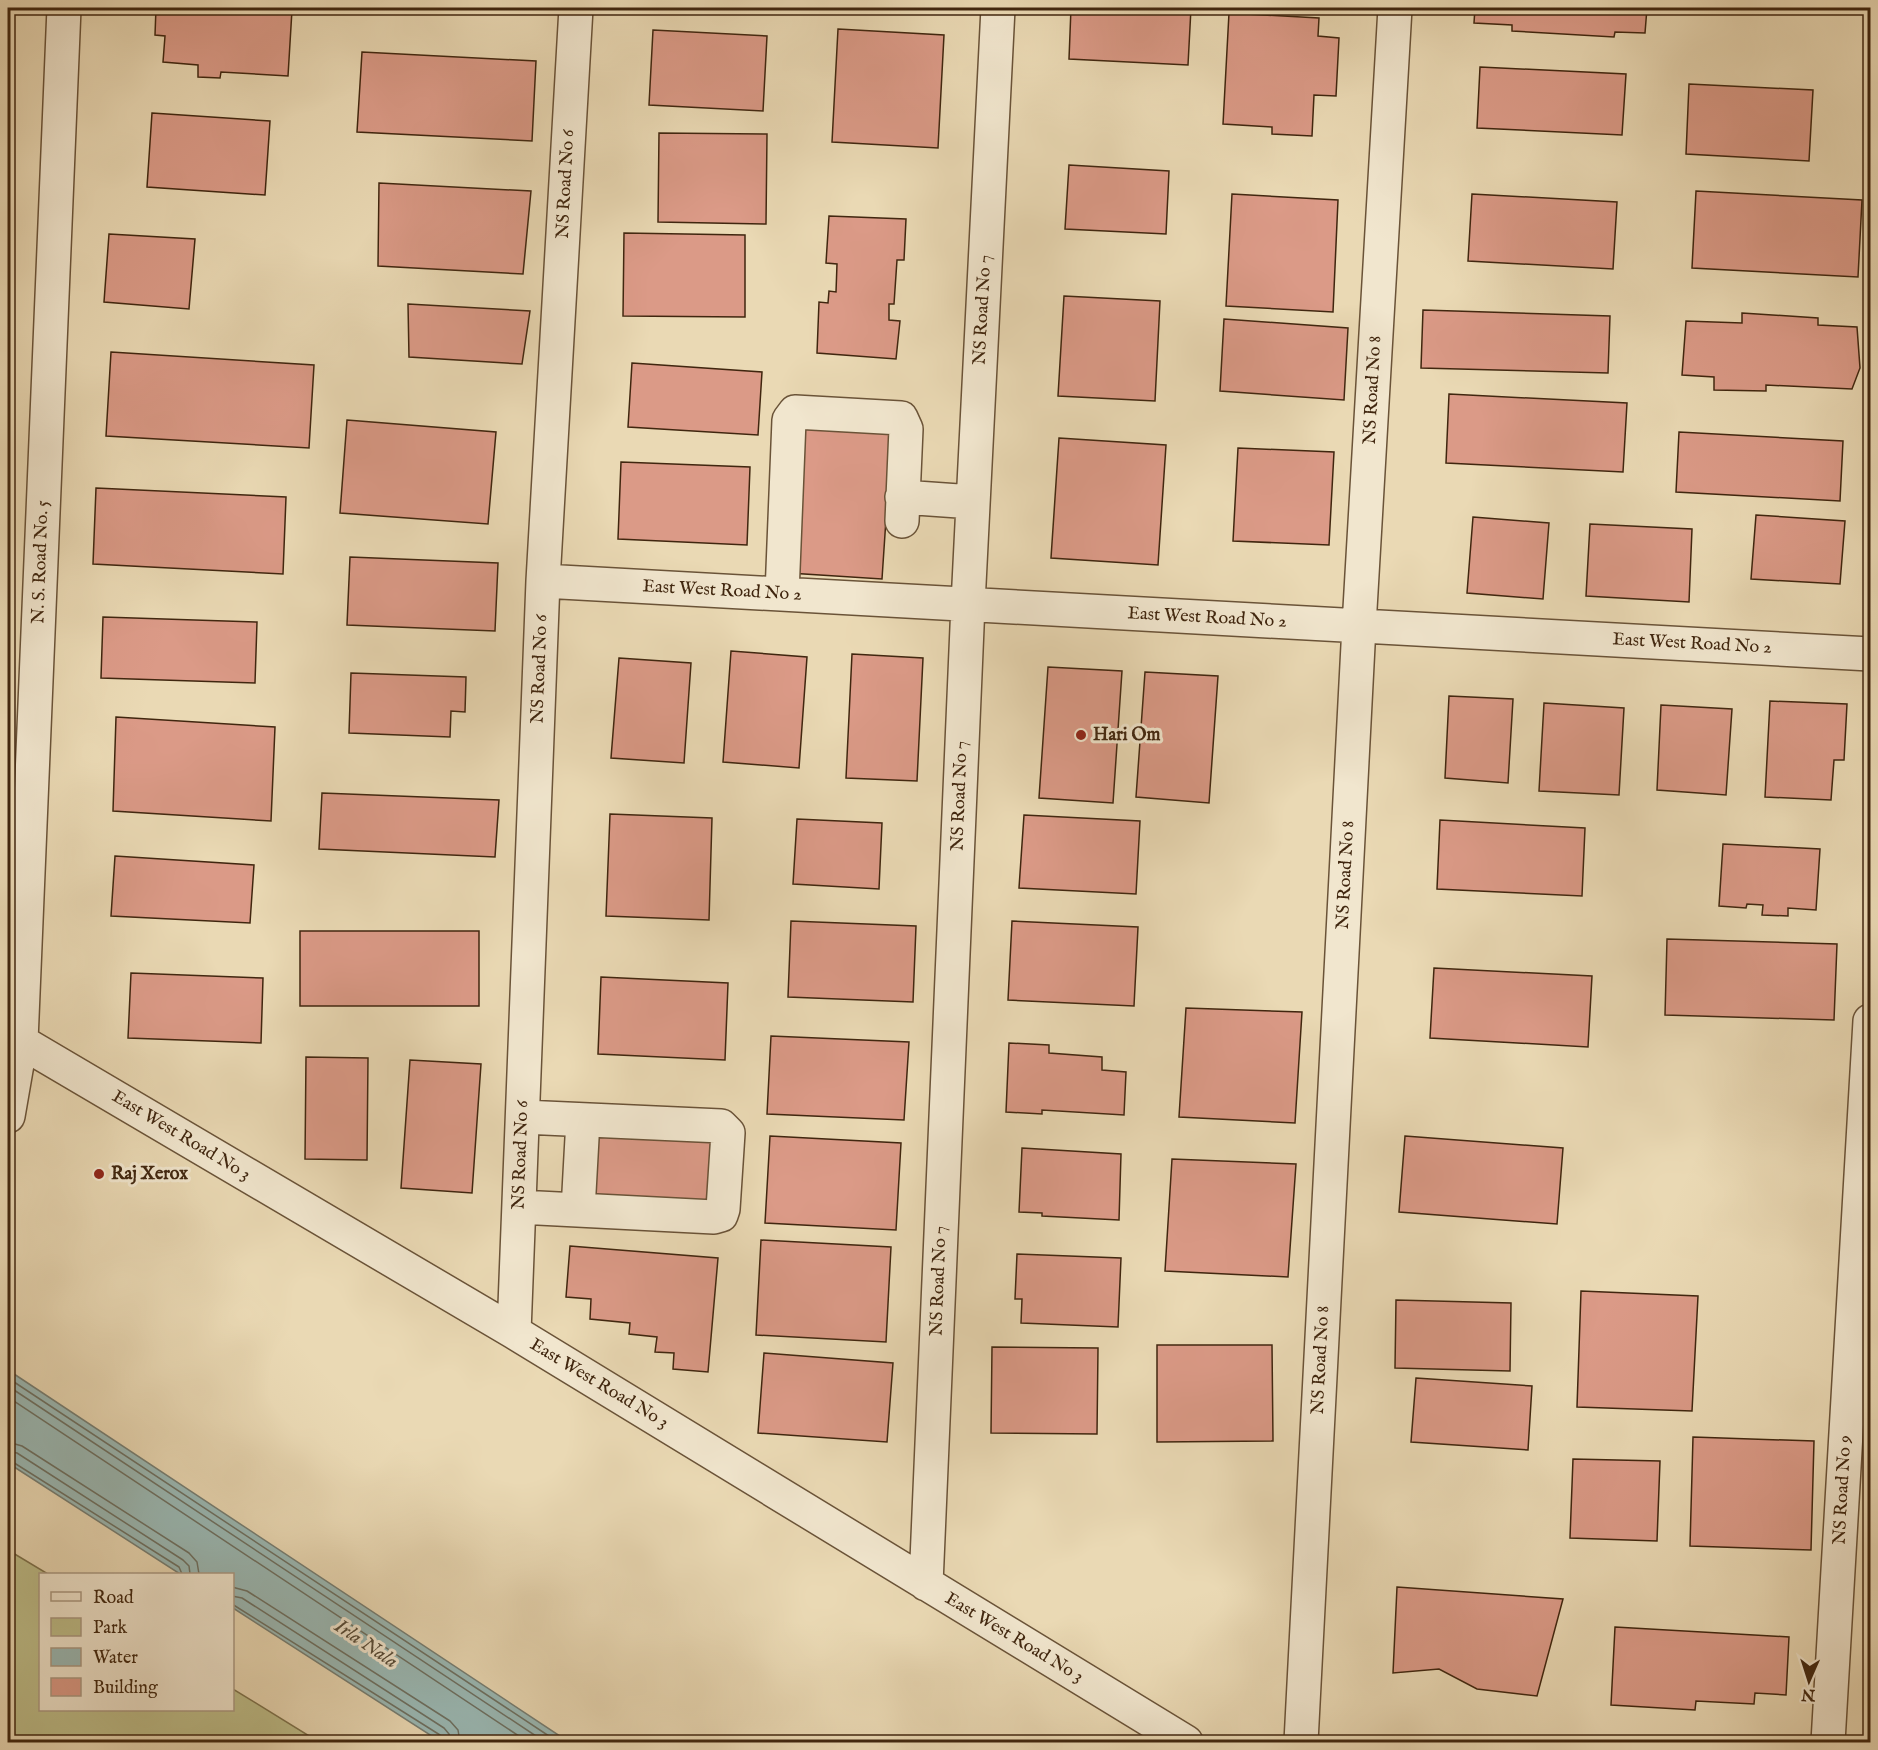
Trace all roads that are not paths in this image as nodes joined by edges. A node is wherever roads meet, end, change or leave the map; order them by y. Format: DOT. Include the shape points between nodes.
graph roads {
  1 [pos="64,8"];
  2 [pos="576,8"];
  3 [pos="998,8"];
  4 [pos="1395,8"];
  5 [pos="974,502"];
  6 [pos="543,581"];
  7 [pos="782,594"];
  8 [pos="968,604"];
  9 [pos="1359,626"];
  10 [pos="1870,654"];
  11 [pos="1870,1021"];
  12 [pos="14,1038"];
  13 [pos="8,1116"];
  14 [pos="523,1117"];
  15 [pos="583,1120"];
  16 [pos="519,1207"];
  17 [pos="578,1210"];
  18 [pos="514,1332"];
  19 [pos="926,1584"];
  20 [pos="1186,1743"];
  21 [pos="1300,1743"];
  22 [pos="1828,1743"];
  1 -- 12 [label="street, N. S. Road No. 5"];
  2 -- 6 [label="street, NS Road No 6"];
  3 -- 5 [label="street, NS Road No 7"];
  4 -- 9 [label="street, NS Road No 8"];
  5 -- 7 [label="street" via="902,509 906,429 901,418 800,411 791,415"];
  5 -- 8 [label="street, NS Road No 7"];
  6 -- 7 [label="street, East West Road No 2"];
  6 -- 14 [label="street, NS Road No 6"];
  7 -- 8 [label="street, East West Road No 2"];
  8 -- 9 [label="street, East West Road No 2"];
  8 -- 19 [label="street, NS Road No 7"];
  9 -- 10 [label="street, East West Road No 2"];
  9 -- 21 [label="street, NS Road No 8"];
  11 -- 22 [label="street, NS Road No 9"];
  12 -- 13 [label="street, N. S. Road No. 5"];
  12 -- 18 [label="street, East West Road No 3"];
  14 -- 15 [label="street"];
  14 -- 16 [label="street, NS Road No 6"];
  15 -- 17 [label="street"];
  15 -- 17 [label="street" via="721,1126 728,1133 721,1215"];
  16 -- 17 [label="street"];
  16 -- 18 [label="street, NS Road No 6"];
  18 -- 19 [label="street, East West Road No 3"];
  19 -- 20 [label="street, East West Road No 3"];
}
